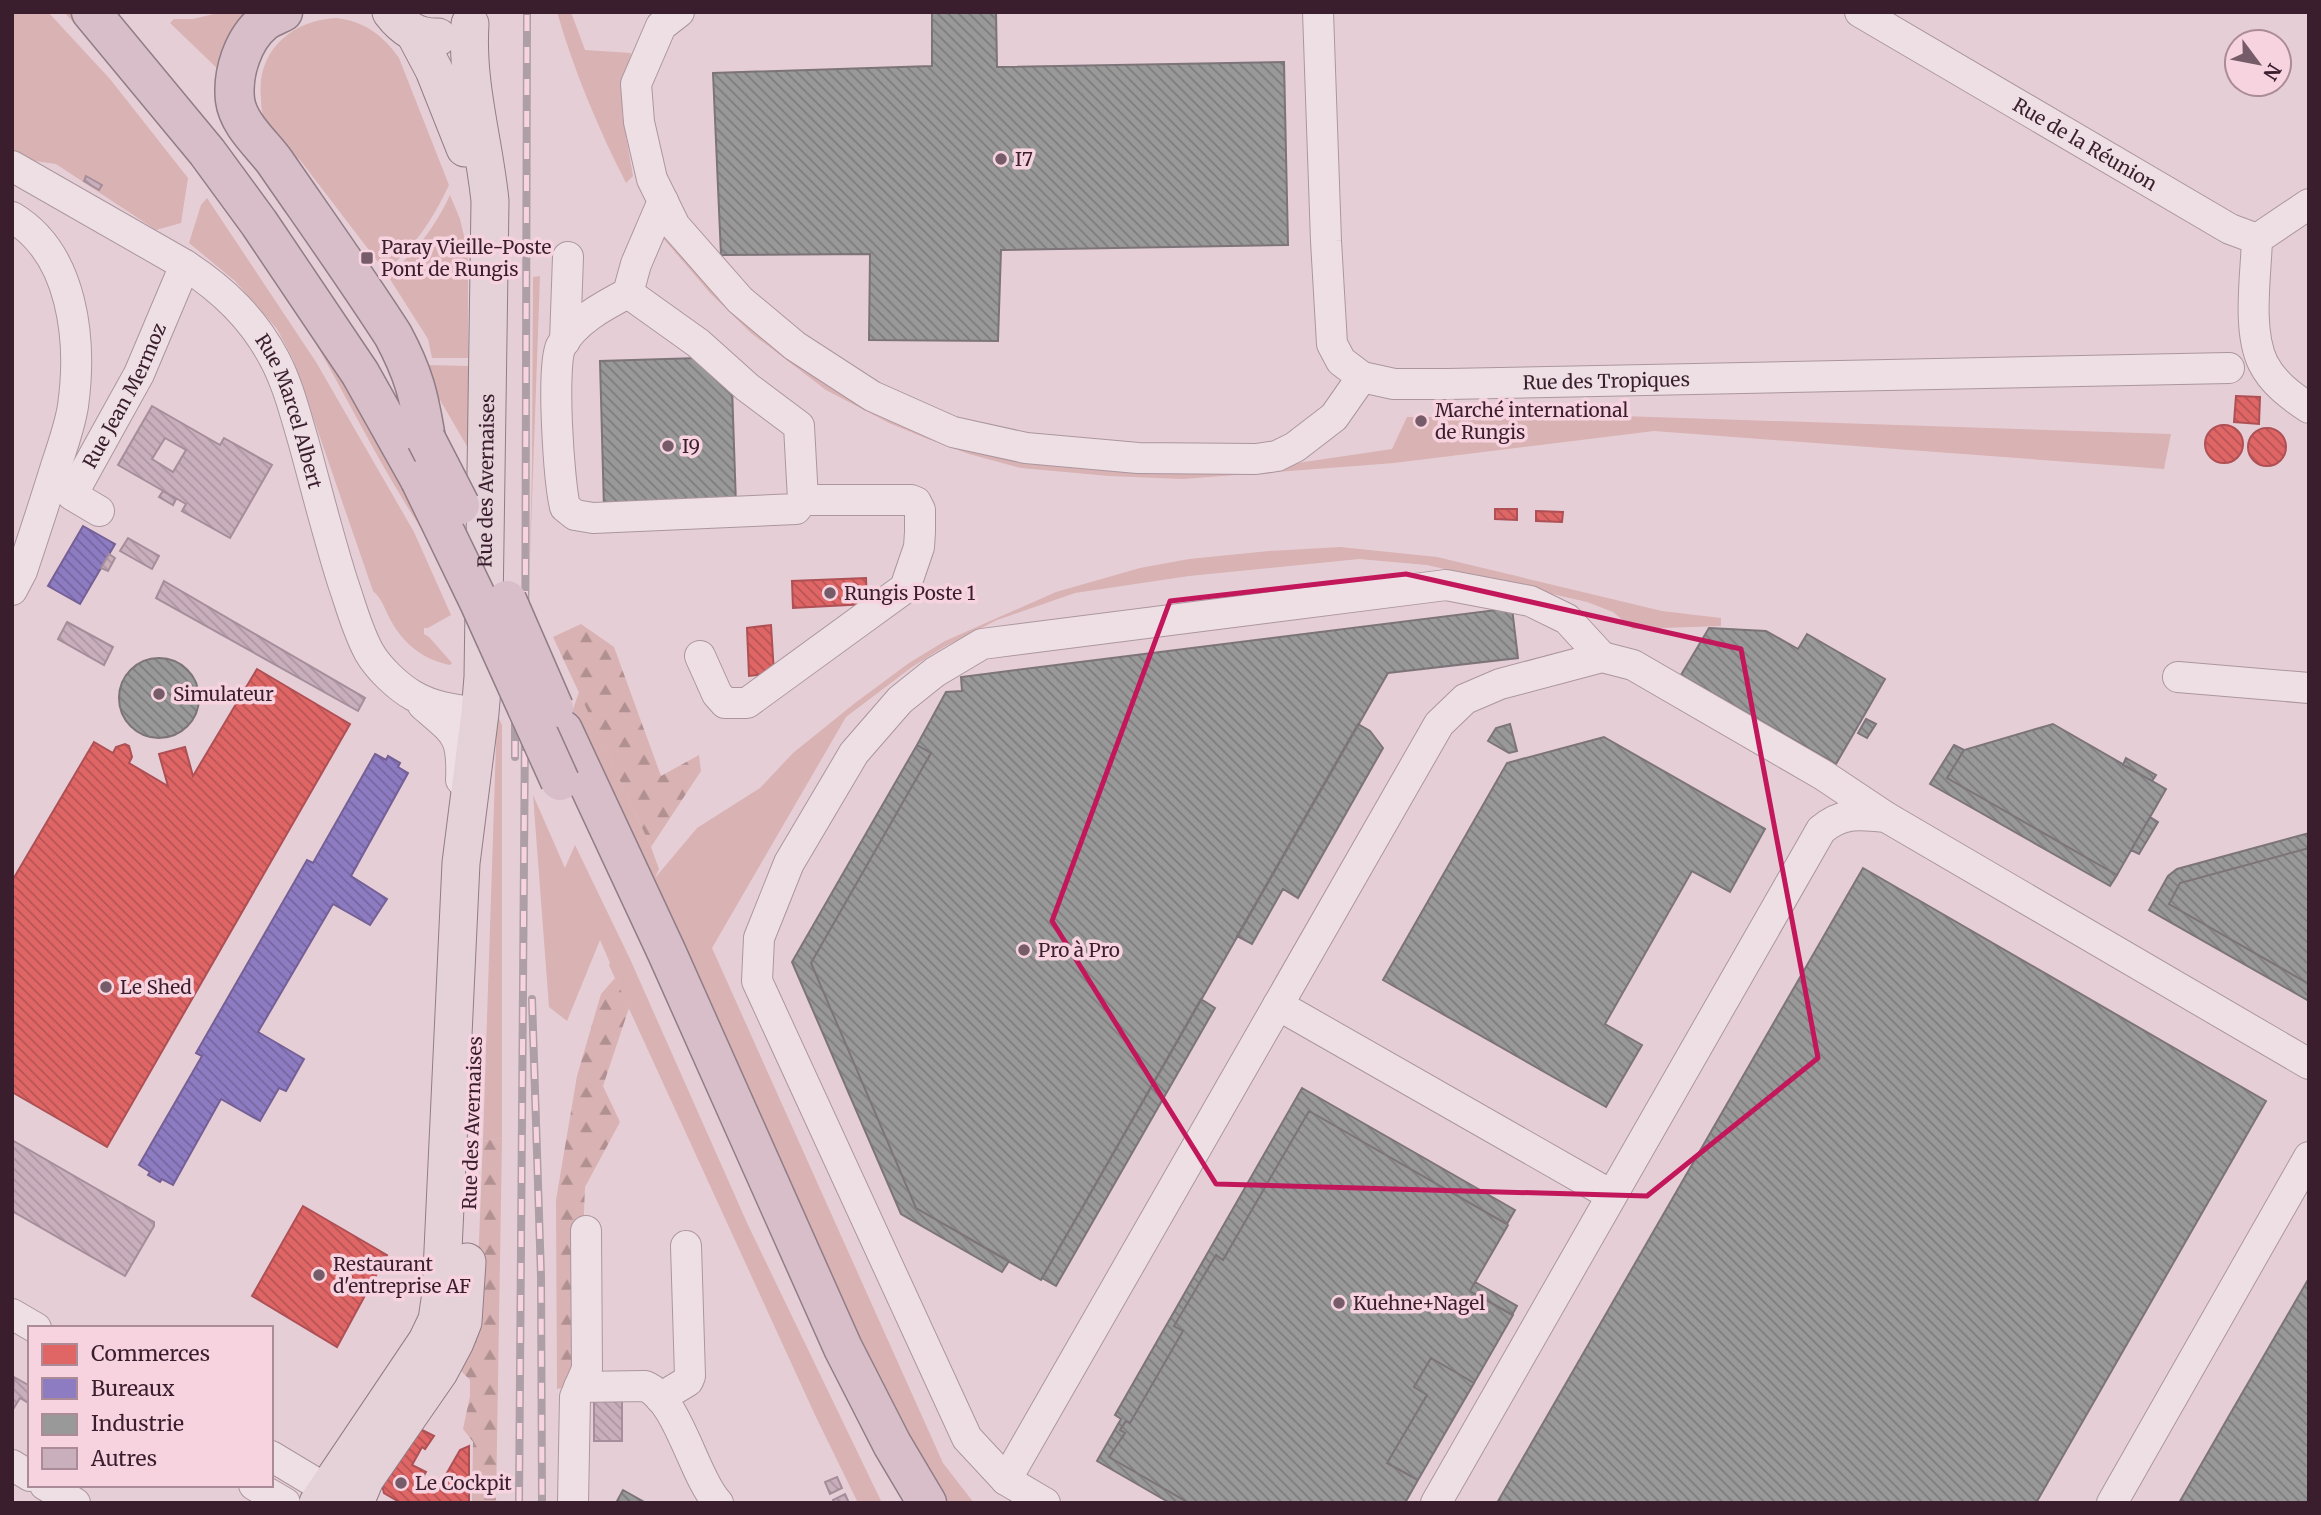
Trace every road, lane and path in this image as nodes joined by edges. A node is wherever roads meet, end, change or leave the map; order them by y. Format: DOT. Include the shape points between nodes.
graph roads {
  1 [pos="90,12"];
  2 [pos="122,12"];
  3 [pos="283,12"];
  4 [pos="679,12"];
  5 [pos="1318,12"];
  6 [pos="1860,12"];
  7 [pos="474,18"];
  8 [pos="403,23"];
  9 [pos="12,166"];
  10 [pos="2309,204"];
  11 [pos="669,213"];
  12 [pos="12,217"];
  13 [pos="2257,239"];
  14 [pos="488,246"];
  15 [pos="568,257"];
  16 [pos="185,265"];
  17 [pos="628,293"];
  18 [pos="2255,334"];
  19 [pos="565,341"];
  20 [pos="1363,377"];
  21 [pos="2309,408"];
  22 [pos="426,439"];
  23 [pos="59,495"];
  24 [pos="803,500"];
  25 [pos="99,511"];
  26 [pos="12,590"];
  27 [pos="700,656"];
  28 [pos="1602,657"];
  29 [pos="2178,677"];
  30 [pos="2309,688"];
  31 [pos="412,696"];
  32 [pos="480,713"];
  33 [pos="1823,775"];
  34 [pos="1886,817"];
  35 [pos="1825,827"];
  36 [pos="461,861"];
  37 [pos="1278,1006"];
  38 [pos="680,1012"];
  39 [pos="2309,1063"];
  40 [pos="2309,1157"];
  41 [pos="1611,1195"];
  42 [pos="586,1231"];
  43 [pos="686,1246"];
  44 [pos="586,1386"];
  45 [pos="660,1398"];
  46 [pos="273,1457"];
  47 [pos="12,1465"];
  48 [pos="28,1475"];
  49 [pos="1006,1480"];
  50 [pos="48,1487"];
  51 [pos="257,1487"];
  52 [pos="336,1499"];
  53 [pos="75,1503"];
  54 [pos="285,1503"];
  55 [pos="573,1503"];
  56 [pos="718,1503"];
  57 [pos="900,1503"];
  58 [pos="927,1503"];
  59 [pos="1045,1503"];
  60 [pos="1436,1503"];
  61 [pos="2112,1503"];
  1 -- 38 [label="highway, bridge" via="207,152 360,373 420,480 561,781"];
  2 -- 22 [label="highway" via="265,187 378,355"];
  3 -- 22 [label="highway" via="265,21 241,55 235,101 241,119 393,335 410,366"];
  4 -- 11 [label="street" via="661,26 636,83 639,122 652,178"];
  5 -- 20 [label="street" via="1332,344 1342,361"];
  6 -- 13 [label="street, Rue de la Réunion" via="2230,229"];
  7 -- 8 [label="main road" via="444,37 429,37"];
  7 -- 14 [label="main road, Rue des Avernaises" via="468,62 491,201"];
  8 -- 14 [label="main road, Rue des Avernaises" via="447,100 473,170"];
  9 -- 16 [label="street, Rue Marcel Albert"];
  10 -- 13 [label="street"];
  11 -- 17 [label="street" via="639,256"];
  11 -- 20 [label="street" via="740,300 795,346 872,396 953,432 1026,449 1138,458 1256,459 1295,447 1334,417"];
  12 -- 23 [label="street" via="46,245 67,291 77,352"];
  13 -- 18 [label="street"];
  14 -- 32 [label="main road, Rue des Avernaises"];
  15 -- 19 [label="street"];
  16 -- 23 [label="street, Rue Jean Mermoz" via="139,374"];
  16 -- 31 [label="street, Rue Marcel Albert" via="242,310 276,362 355,621 370,654"];
  17 -- 19 [label="street" via="581,323"];
  17 -- 24 [label="street" via="698,343 799,426"];
  18 -- 20 [label="street, Rue des Tropiques" via="2221,379 1394,384"];
  18 -- 21 [label="street" via="2263,363 2285,392"];
  19 -- 24 [label="street" via="557,372 558,462 565,507 575,515 796,509"];
  22 -- 38 [label="highway, bridge" via="527,644"];
  23 -- 25 [label="street"];
  23 -- 26 [label="street"];
  24 -- 27 [label="street" via="916,502 919,541 905,588 747,703 725,703"];
  28 -- 33 [label="street" via="1633,665"];
  28 -- 37 [label="street" via="1500,684 1465,699 1439,724"];
  28 -- 49 [label="street" via="1567,619 1530,601 1446,585 982,644 900,700 854,753 789,863 759,938 757,981 967,1438"];
  29 -- 30 [label="street"];
  31 -- 32 [label="street, Rue Marcel Albert" via="435,706"];
  31 -- 36 [label="street" via="443,720 458,739"];
  32 -- 36 [label="main road, Rue des Avernaises"];
  32 -- 52 [label="main road, Rue des Avernaises" via="485,817 463,1322 439,1372 365,1479"];
  33 -- 34 [label="street"];
  33 -- 35 [label="street"];
  34 -- 35 [label="street" via="1854,813"];
  34 -- 39 [label="street"];
  35 -- 41 [label="street"];
  36 -- 52 [label="main road, Rue des Avernaises" via="444,1254 437,1320"];
  37 -- 41 [label="street"];
  37 -- 49 [label="street"];
  38 -- 57 [label="highway" via="842,1396"];
  38 -- 58 [label="highway" via="843,1348"];
  40 -- 61 [label="street"];
  41 -- 60 [label="street"];
  42 -- 44 [label="street"];
  43 -- 45 [label="street" via="690,1376"];
  44 -- 45 [label="street" via="645,1386"];
  44 -- 55 [label="street" via="575,1397"];
  45 -- 56 [label="street"];
  46 -- 52 [label="street"];
  47 -- 48 [label="street"];
  49 -- 59 [label="street"];
  50 -- 53 [label="street"];
  51 -- 54 [label="street"];
}
